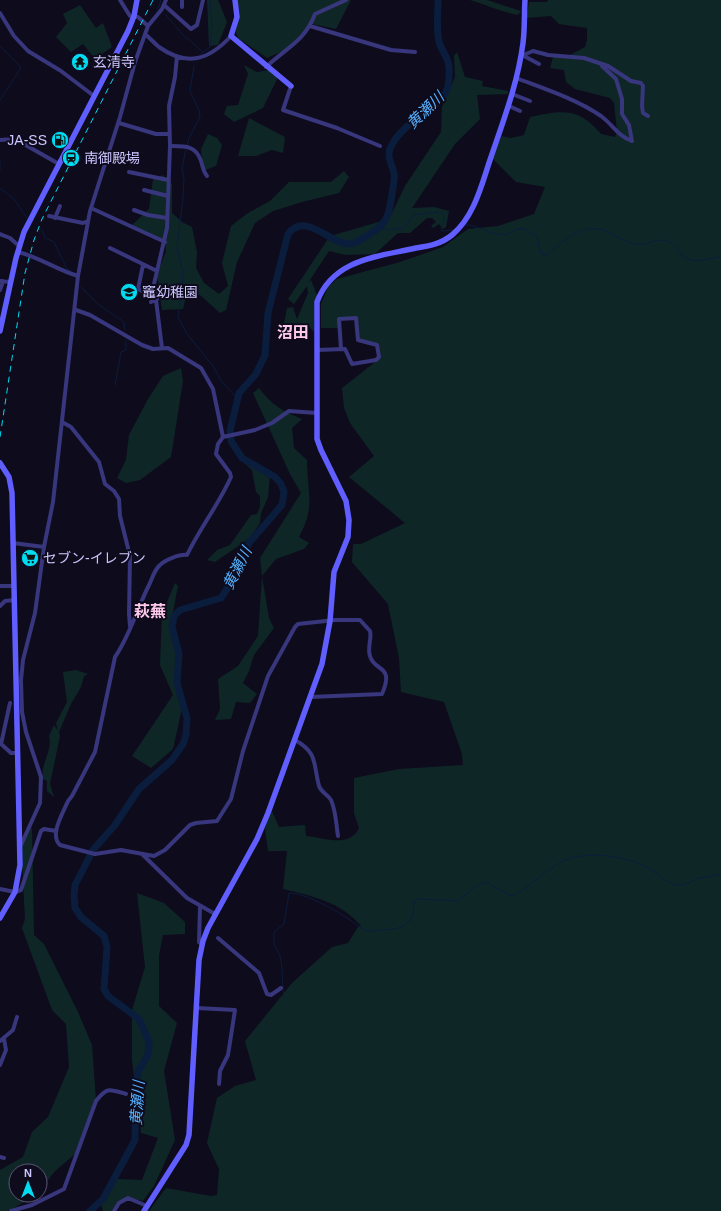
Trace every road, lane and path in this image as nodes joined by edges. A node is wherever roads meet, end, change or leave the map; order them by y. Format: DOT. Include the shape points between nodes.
graph roads {
  1 [pos="120,0"];
  2 [pos="137,0"];
  3 [pos="166,0"];
  4 [pos="182,0"];
  5 [pos="203,0"];
  6 [pos="236,0"];
  7 [pos="346,0"];
  8 [pos="525,0"];
  9 [pos="164,5"];
  10 [pos="182,7"];
  11 [pos="0,13"];
  12 [pos="134,16"];
  13 [pos="148,26"];
  14 [pos="310,26"];
  15 [pos="145,34"];
  16 [pos="230,36"];
  17 [pos="415,52"];
  18 [pos="177,56"];
  19 [pos="522,56"];
  20 [pos="539,64"];
  21 [pos="602,66"];
  22 [pos="266,67"];
  23 [pos="516,78"];
  24 [pos="291,86"];
  25 [pos="512,94"];
  26 [pos="94,96"];
  27 [pos="530,101"];
  28 [pos="509,106"];
  29 [pos="520,111"];
  30 [pos="648,116"];
  31 [pos="118,123"];
  32 [pos="170,134"];
  33 [pos="0,140"];
  34 [pos="170,146"];
  35 [pos="380,146"];
  36 [pos="59,164"];
  37 [pos="129,172"];
  38 [pos="207,176"];
  39 [pos="168,180"];
  40 [pos="144,190"];
  41 [pos="168,196"];
  42 [pos="60,206"];
  43 [pos="91,208"];
  44 [pos="134,210"];
  45 [pos="49,216"];
  46 [pos="55,218"];
  47 [pos="168,218"];
  48 [pos="88,221"];
  49 [pos="0,234"];
  50 [pos="165,242"];
  51 [pos="110,248"];
  52 [pos="19,249"];
  53 [pos="143,265"];
  54 [pos="157,271"];
  55 [pos="78,276"];
  56 [pos="2,281"];
  57 [pos="11,282"];
  58 [pos="0,290"];
  59 [pos="146,292"];
  60 [pos="157,299"];
  61 [pos="151,302"];
  62 [pos="76,310"];
  63 [pos="0,331"];
  64 [pos="162,348"];
  65 [pos="341,349"];
  66 [pos="317,350"];
  67 [pos="317,413"];
  68 [pos="62,422"];
  69 [pos="224,436"];
  70 [pos="0,464"];
  71 [pos="13,543"];
  72 [pos="44,547"];
  73 [pos="0,586"];
  74 [pos="14,586"];
  75 [pos="14,600"];
  76 [pos="0,606"];
  77 [pos="330,621"];
  78 [pos="130,627"];
  79 [pos="19,680"];
  80 [pos="310,697"];
  81 [pos="10,703"];
  82 [pos="295,740"];
  83 [pos="1,744"];
  84 [pos="18,753"];
  85 [pos="56,831"];
  86 [pos="338,836"];
  87 [pos="20,848"];
  88 [pos="142,855"];
  89 [pos="0,889"];
  90 [pos="15,892"];
  91 [pos="200,906"];
  92 [pos="215,914"];
  93 [pos="0,918"];
  94 [pos="218,938"];
  95 [pos="202,944"];
  96 [pos="281,988"];
  97 [pos="197,1008"];
  98 [pos="16,1017"];
  99 [pos="2,1040"];
  100 [pos="0,1064"];
  101 [pos="219,1084"];
  102 [pos="126,1094"];
  103 [pos="146,1208"];
  104 [pos="11,1211"];
  105 [pos="114,1211"];
  1 -- 12 [label="street" via="130,16"];
  2 -- 12 [label="street"];
  3 -- 9 [label="street"];
  4 -- 10 [label="street"];
  5 -- 9 [label="street" via="197,25 191,28"];
  6 -- 16 [label="street" via="237,17"];
  7 -- 14 [label="street" via="319,11"];
  8 -- 19 [label="street"];
  9 -- 13 [label="street"];
  11 -- 26 [label="street" via="14,36 28,51"];
  12 -- 13 [label="street"];
  12 -- 26 [label="street"];
  13 -- 15 [label="street"];
  14 -- 17 [label="street" via="391,50"];
  14 -- 22 [label="street" via="302,38"];
  15 -- 18 [label="street" via="158,46"];
  15 -- 31 [label="street"];
  16 -- 18 [label="street" via="204,57 189,59"];
  16 -- 22 [label="street"];
  18 -- 32 [label="street" via="169,106"];
  19 -- 20 [label="street"];
  19 -- 21 [label="street" via="536,51 548,55 584,58"];
  19 -- 23 [label="street"];
  21 -- 23 [label="street" via="616,79 622,99 622,114 629,125 632,141 620,136 601,117 585,108 556,93"];
  21 -- 30 [label="street" via="608,66 631,81 641,83 643,113"];
  22 -- 24 [label="street"];
  23 -- 25 [label="street"];
  24 -- 35 [label="street" via="284,110"];
  25 -- 27 [label="street"];
  25 -- 28 [label="street"];
  26 -- 36 [label="street"];
  28 -- 29 [label="street"];
  28 -- 66 [label="street" via="479,192 461,225 438,244 380,256 353,264 338,272 325,285 317,302"];
  31 -- 32 [label="street" via="156,134"];
  31 -- 43 [label="street"];
  32 -- 34 [label="street"];
  33 -- 36 [label="street" via="15,139"];
  34 -- 38 [label="street" via="187,146 197,153"];
  34 -- 39 [label="street"];
  36 -- 52 [label="street" via="24,232"];
  37 -- 39 [label="street"];
  39 -- 41 [label="street"];
  40 -- 41 [label="street"];
  41 -- 47 [label="street"];
  42 -- 46 [label="street"];
  43 -- 48 [label="street"];
  43 -- 50 [label="street"];
  44 -- 47 [label="street"];
  45 -- 46 [label="street"];
  46 -- 48 [label="street" via="83,223"];
  47 -- 50 [label="street"];
  48 -- 55 [label="street"];
  49 -- 52 [label="street" via="10,238"];
  50 -- 54 [label="street"];
  51 -- 53 [label="street"];
  52 -- 55 [label="street"];
  52 -- 57 [label="street"];
  53 -- 54 [label="street"];
  53 -- 59 [label="street" via="138,289"];
  54 -- 60 [label="street" via="154,284"];
  55 -- 62 [label="street"];
  56 -- 57 [label="street"];
  56 -- 58 [label="street"];
  57 -- 63 [label="street"];
  60 -- 61 [label="street"];
  60 -- 64 [label="street"];
  62 -- 64 [label="street" via="90,315 142,345"];
  62 -- 68 [label="street"];
  64 -- 69 [label="street" via="168,348 201,368 212,389"];
  65 -- 65 [label="street" via="345,349 352,364 376,360 379,357 377,344 358,340 356,318 339,320"];
  65 -- 66 [label="street"];
  66 -- 67 [label="street"];
  67 -- 69 [label="street" via="289,411 261,428"];
  67 -- 77 [label="street" via="317,439 346,501 349,520 348,537 334,572"];
  68 -- 72 [label="street" via="53,502"];
  68 -- 78 [label="street" via="71,427 99,462 105,484 119,499 120,516 130,556"];
  69 -- 78 [label="street" via="216,447 216,454 231,477 187,555 182,554 158,567"];
  70 -- 71 [label="street" via="11,482"];
  71 -- 72 [label="street"];
  71 -- 74 [label="street"];
  72 -- 79 [label="street" via="38,597"];
  73 -- 74 [label="street"];
  74 -- 75 [label="street"];
  75 -- 76 [label="street" via="5,601"];
  75 -- 79 [label="street"];
  77 -- 80 [label="street" via="322,664"];
  77 -- 80 [label="street" via="360,620 368,627 371,635 369,656 372,662 383,669 386,676 385,687 382,694"];
  77 -- 88 [label="street" via="298,624 271,667 243,751 231,799 220,818 190,825 160,854"];
  78 -- 85 [label="street" via="124,644 115,657 95,752 68,801"];
  79 -- 84 [label="street"];
  79 -- 87 [label="street" via="26,732 41,777 40,803"];
  80 -- 82 [label="street"];
  81 -- 83 [label="street"];
  82 -- 86 [label="street" via="307,747 314,759 319,787 330,799 334,810"];
  82 -- 92 [label="street" via="257,839"];
  83 -- 84 [label="street" via="11,753"];
  84 -- 87 [label="street"];
  85 -- 88 [label="street" via="55,839 60,845 95,854 121,850"];
  85 -- 90 [label="street" via="41,831 21,890"];
  87 -- 90 [label="street"];
  88 -- 91 [label="street" via="187,898"];
  89 -- 90 [label="street"];
  90 -- 93 [label="street"];
  91 -- 92 [label="street"];
  91 -- 95 [label="street" via="199,942"];
  92 -- 95 [label="street"];
  94 -- 96 [label="street" via="259,973 267,994 271,995"];
  95 -- 97 [label="street"];
  97 -- 101 [label="street" via="235,1010 228,1056 220,1071"];
  97 -- 103 [label="street" via="189,1135 186,1145"];
  98 -- 99 [label="street" via="13,1030"];
  99 -- 100 [label="street" via="6,1050"];
  102 -- 104 [label="street" via="104,1091 96,1101 64,1189"];
  103 -- 105 [label="street" via="128,1198 119,1203"];
}
